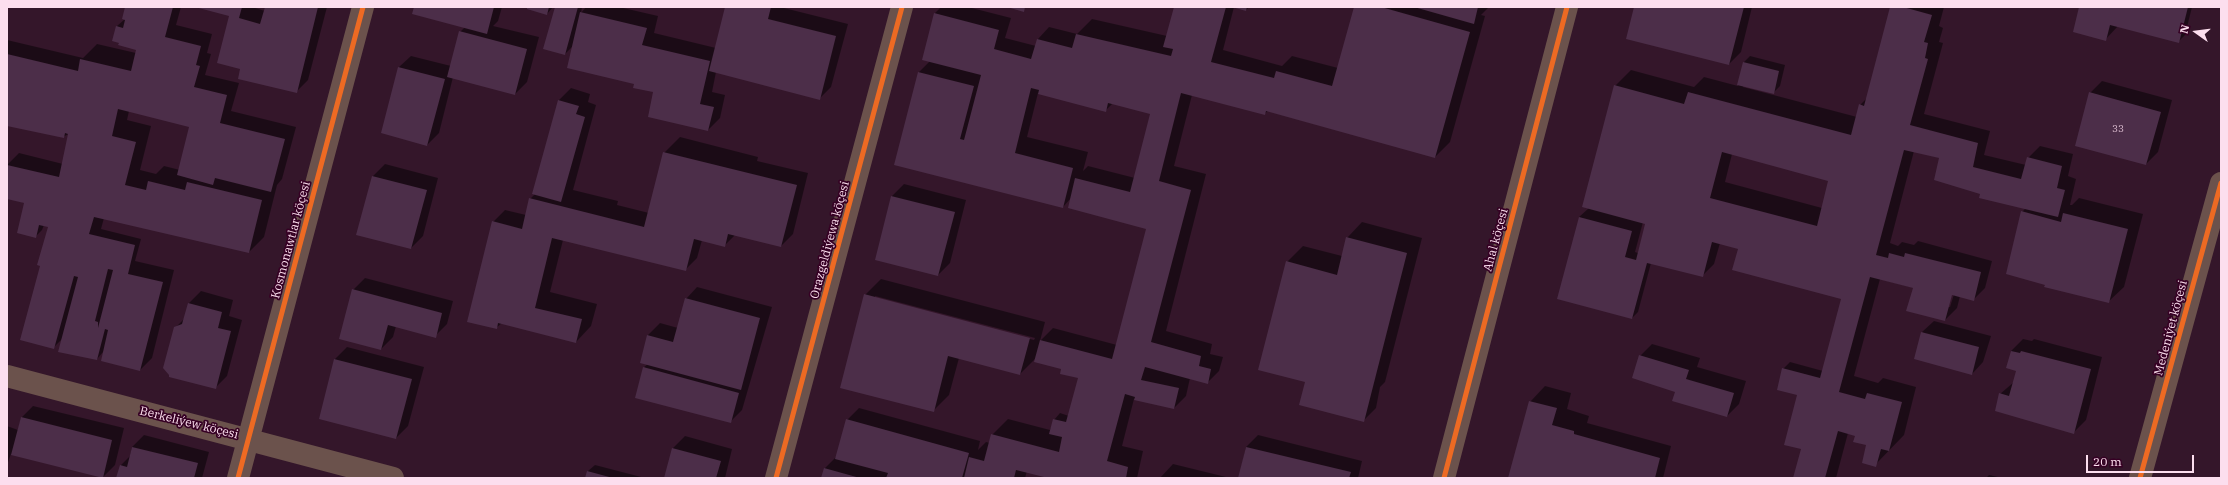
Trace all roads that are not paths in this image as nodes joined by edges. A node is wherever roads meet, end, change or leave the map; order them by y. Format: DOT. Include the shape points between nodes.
graph roads {
  1 [pos="363,7"];
  2 [pos="902,7"];
  3 [pos="1567,7"];
  4 [pos="2221,183"];
  5 [pos="7,376"];
  6 [pos="248,438"];
  7 [pos="238,478"];
  8 [pos="393,478"];
  9 [pos="776,478"];
  10 [pos="1444,478"];
  11 [pos="2140,478"];
  1 -- 6 [label="street, Kosmonawtlar köçesi"];
  2 -- 9 [label="street, Orazgeldiýewa köçesi"];
  3 -- 10 [label="street, Ahal köçesi"];
  4 -- 11 [label="street, Medeniýet köçesi"];
  5 -- 6 [label="street, Berkeliýew köçesi"];
  6 -- 7 [label="street, Kosmonawtlar köçesi"];
  6 -- 8 [label="street, Berkeliýew köçesi"];
}
